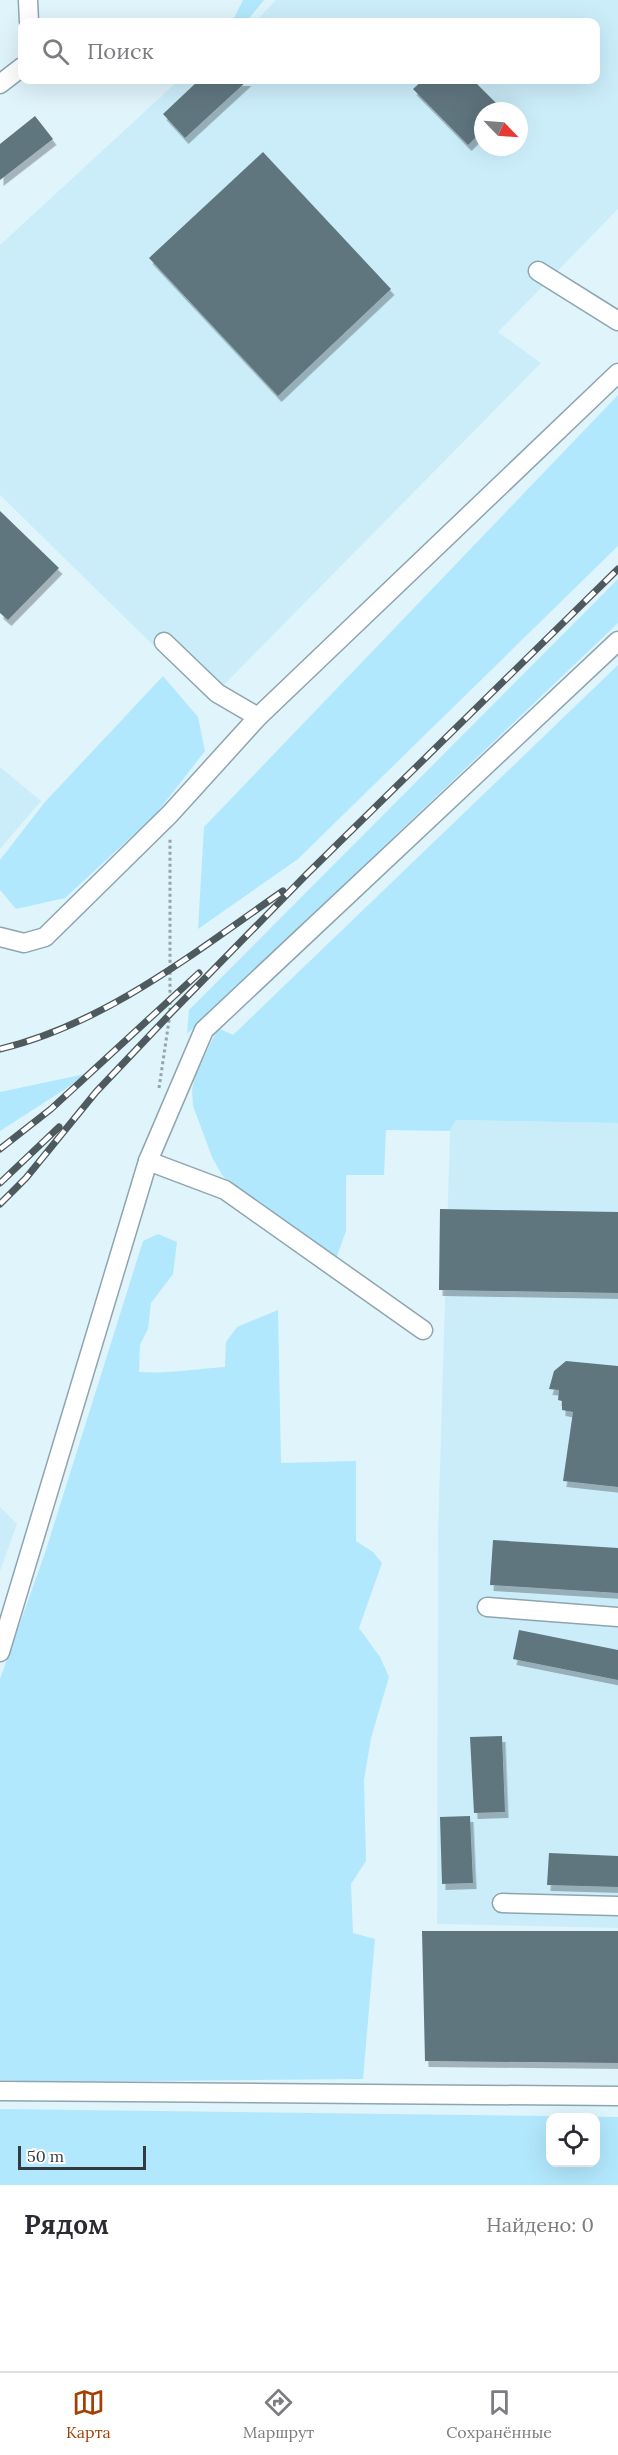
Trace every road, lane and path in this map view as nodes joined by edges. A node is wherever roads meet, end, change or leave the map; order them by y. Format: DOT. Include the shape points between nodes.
graph roads {
  1 [pos="28,0"];
  2 [pos="29,18"];
  3 [pos="18,70"];
  4 [pos="0,84"];
  5 [pos="538,271"];
  6 [pos="618,321"];
  7 [pos="618,373"];
  8 [pos="618,641"];
  9 [pos="164,642"];
  10 [pos="258,717"];
  11 [pos="170,814"];
  12 [pos="0,937"];
  13 [pos="158,1093"];
  14 [pos="148,1161"];
  15 [pos="423,1330"];
  16 [pos="487,1607"];
  17 [pos="618,1617"];
  18 [pos="0,1652"];
  19 [pos="502,1903"];
  20 [pos="618,1906"];
  21 [pos="0,2091"];
  22 [pos="618,2096"];
  1 -- 2 [label="street"];
  3 -- 4 [label="street"];
  5 -- 6 [label="street"];
  7 -- 10 [label="street"];
  8 -- 14 [label="street" via="204,1030"];
  9 -- 10 [label="street" via="217,693"];
  10 -- 11 [label="street"];
  11 -- 12 [label="street" via="45,937 24,944"];
  11 -- 13 [label="path" via="170,1014"];
  14 -- 15 [label="street" via="225,1190"];
  14 -- 18 [label="street"];
  16 -- 17 [label="street"];
  19 -- 20 [label="street"];
  21 -- 22 [label="street"];
}
